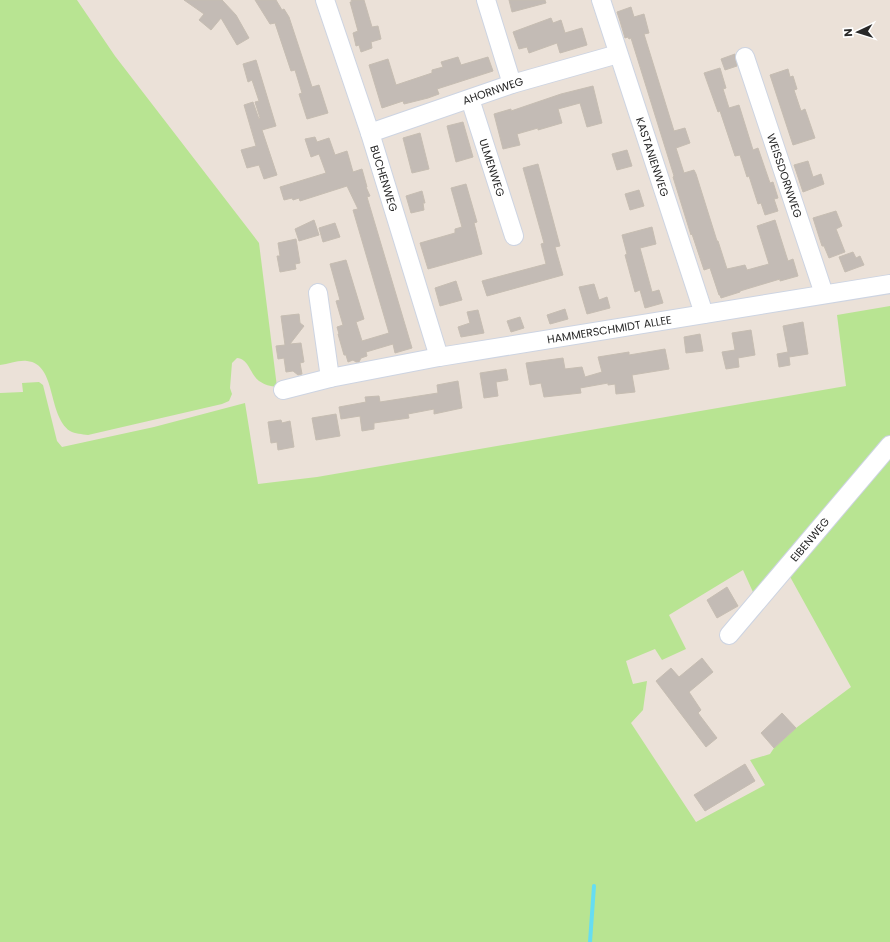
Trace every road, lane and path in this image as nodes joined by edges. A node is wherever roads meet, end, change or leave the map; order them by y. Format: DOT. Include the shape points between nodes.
graph roads {
  1 [pos="325,0"];
  2 [pos="486,0"];
  3 [pos="601,0"];
  4 [pos="618,54"];
  5 [pos="745,57"];
  6 [pos="512,84"];
  7 [pos="470,99"];
  8 [pos="370,134"];
  9 [pos="514,236"];
  10 [pos="890,284"];
  11 [pos="318,293"];
  12 [pos="824,294"];
  13 [pos="704,314"];
  14 [pos="439,357"];
  15 [pos="330,378"];
  16 [pos="283,390"];
  17 [pos="890,445"];
  18 [pos="729,635"];
  1 -- 8 [label="street, BUCHENWEG"];
  2 -- 6 [label="street"];
  3 -- 4 [label="street, KASTANIENWEG"];
  4 -- 6 [label="street, AHORNWEG"];
  4 -- 13 [label="street, KASTANIENWEG"];
  5 -- 12 [label="street, WEISSDORNWEG"];
  6 -- 7 [label="street, AHORNWEG"];
  7 -- 8 [label="street, AHORNWEG"];
  7 -- 9 [label="street, ULMENWEG"];
  8 -- 14 [label="street, BUCHENWEG"];
  10 -- 12 [label="street, HAMMERSCHMIDT ALLEE"];
  11 -- 15 [label="street"];
  12 -- 13 [label="street, HAMMERSCHMIDT ALLEE"];
  13 -- 14 [label="street, HAMMERSCHMIDT ALLEE"];
  14 -- 15 [label="street, HAMMERSCHMIDT ALLEE"];
  15 -- 16 [label="street, HAMMERSCHMIDT ALLEE"];
  17 -- 18 [label="street, EIBENWEG"];
}
